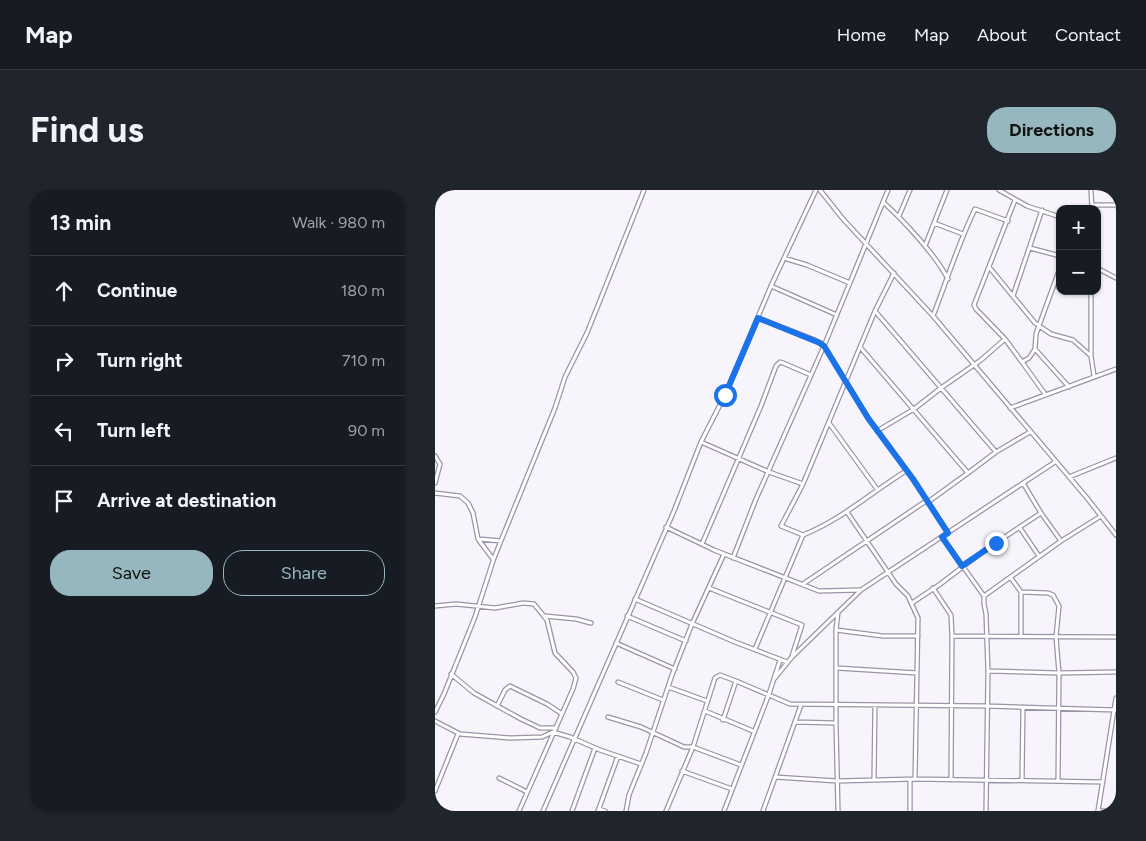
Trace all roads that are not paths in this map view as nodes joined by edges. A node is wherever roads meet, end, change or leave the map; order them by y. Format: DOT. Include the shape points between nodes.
graph roads {
  1 [pos="643,190"];
  2 [pos="816,190"];
  3 [pos="820,190"];
  4 [pos="888,190"];
  5 [pos="910,190"];
  6 [pos="947,190"];
  7 [pos="999,190"];
  8 [pos="1091,190"];
  9 [pos="1015,200"];
  10 [pos="883,202"];
  11 [pos="1092,205"];
  12 [pos="1116,206"];
  13 [pos="1101,207"];
  14 [pos="1042,210"];
  15 [pos="1056,215"];
  16 [pos="899,216"];
  17 [pos="1008,221"];
  18 [pos="933,223"];
  19 [pos="963,234"];
  20 [pos="866,242"];
  21 [pos="925,247"];
  22 [pos="1030,248"];
  23 [pos="1056,255"];
  24 [pos="784,258"];
  25 [pos="989,267"];
  26 [pos="1101,270"];
  27 [pos="894,273"];
  28 [pos="1116,278"];
  29 [pos="948,279"];
  30 [pos="1056,279"];
  31 [pos="850,283"];
  32 [pos="771,286"];
  33 [pos="1091,295"];
  34 [pos="1013,296"];
  35 [pos="875,311"];
  36 [pos="837,315"];
  37 [pos="933,316"];
  38 [pos="758,318"];
  39 [pos="1039,326"];
  40 [pos="1005,339"];
  41 [pos="824,346"];
  42 [pos="860,348"];
  43 [pos="1035,349"];
  44 [pos="1091,356"];
  45 [pos="1022,362"];
  46 [pos="974,365"];
  47 [pos="1116,369"];
  48 [pos="811,376"];
  49 [pos="1094,376"];
  50 [pos="846,381"];
  51 [pos="1069,387"];
  52 [pos="941,388"];
  53 [pos="1045,394"];
  54 [pos="1010,408"];
  55 [pos="915,409"];
  56 [pos="828,422"];
  57 [pos="877,431"];
  58 [pos="1030,432"];
  59 [pos="701,442"];
  60 [pos="996,452"];
  61 [pos="435,456"];
  62 [pos="739,458"];
  63 [pos="1116,458"];
  64 [pos="1055,462"];
  65 [pos="906,470"];
  66 [pos="769,472"];
  67 [pos="969,473"];
  68 [pos="1069,477"];
  69 [pos="1023,483"];
  70 [pos="435,484"];
  71 [pos="803,484"];
  72 [pos="877,490"];
  73 [pos="435,493"];
  74 [pos="927,502"];
  75 [pos="847,512"];
  76 [pos="1041,513"];
  77 [pos="1101,516"];
  78 [pos="666,528"];
  79 [pos="1020,528"];
  80 [pos="948,533"];
  81 [pos="1116,535"];
  82 [pos="803,536"];
  83 [pos="942,537"];
  84 [pos="478,539"];
  85 [pos="501,541"];
  86 [pos="866,541"];
  87 [pos="1061,541"];
  88 [pos="702,544"];
  89 [pos="724,554"];
  90 [pos="1039,556"];
  91 [pos="733,558"];
  92 [pos="493,559"];
  93 [pos="962,566"];
  94 [pos="889,572"];
  95 [pos="785,577"];
  96 [pos="1011,578"];
  97 [pos="802,584"];
  98 [pos="709,588"];
  99 [pos="933,588"];
  100 [pos="861,590"];
  101 [pos="1021,592"];
  102 [pos="984,596"];
  103 [pos="635,599"];
  104 [pos="912,602"];
  105 [pos="435,606"];
  106 [pos="479,606"];
  107 [pos="838,610"];
  108 [pos="771,614"];
  109 [pos="545,616"];
  110 [pos="627,616"];
  111 [pos="591,623"];
  112 [pos="692,624"];
  113 [pos="836,630"];
  114 [pos="987,635"];
  115 [pos="918,636"];
  116 [pos="952,636"];
  117 [pos="1021,636"];
  118 [pos="1116,637"];
  119 [pos="1056,638"];
  120 [pos="686,640"];
  121 [pos="616,643"];
  122 [pos="755,649"];
  123 [pos="791,657"];
  124 [pos="780,660"];
  125 [pos="787,662"];
  126 [pos="837,668"];
  127 [pos="675,669"];
  128 [pos="988,671"];
  129 [pos="1116,672"];
  130 [pos="917,673"];
  131 [pos="451,674"];
  132 [pos="1059,674"];
  133 [pos="774,679"];
  134 [pos="736,681"];
  135 [pos="618,682"];
  136 [pos="668,687"];
  137 [pos="769,694"];
  138 [pos="1116,698"];
  139 [pos="663,700"];
  140 [pos="707,701"];
  141 [pos="801,705"];
  142 [pos="875,705"];
  143 [pos="497,706"];
  144 [pos="836,706"];
  145 [pos="917,706"];
  146 [pos="987,706"];
  147 [pos="952,707"];
  148 [pos="1023,707"];
  149 [pos="1058,707"];
  150 [pos="1115,710"];
  151 [pos="705,711"];
  152 [pos="435,712"];
  153 [pos="562,714"];
  154 [pos="608,717"];
  155 [pos="723,720"];
  156 [pos="435,721"];
  157 [pos="795,722"];
  158 [pos="836,723"];
  159 [pos="555,728"];
  160 [pos="553,732"];
  161 [pos="653,732"];
  162 [pos="753,732"];
  163 [pos="458,734"];
  164 [pos="1114,734"];
  165 [pos="575,739"];
  166 [pos="595,748"];
  167 [pos="693,748"];
  168 [pos="618,756"];
  169 [pos="641,764"];
  170 [pos="741,764"];
  171 [pos="682,771"];
  172 [pos="499,778"];
  173 [pos="775,778"];
  174 [pos="915,779"];
  175 [pos="874,780"];
  176 [pos="909,780"];
  177 [pos="951,780"];
  178 [pos="986,780"];
  179 [pos="1022,780"];
  180 [pos="837,781"];
  181 [pos="1058,781"];
  182 [pos="1103,782"];
  183 [pos="732,789"];
  184 [pos="435,791"];
  185 [pos="527,792"];
  186 [pos="435,808"];
  187 [pos="598,810"];
  188 [pos="441,811"];
  189 [pos="519,811"];
  190 [pos="543,811"];
  191 [pos="572,811"];
  192 [pos="605,811"];
  193 [pos="626,811"];
  194 [pos="666,811"];
  195 [pos="724,811"];
  196 [pos="763,811"];
  197 [pos="838,811"];
  198 [pos="910,811"];
  199 [pos="986,811"];
  200 [pos="1098,811"];
  201 [pos="1116,811"];
  1 -- 85 [label="street"];
  2 -- 24 [label="street"];
  3 -- 20 [label="street"];
  4 -- 10 [label="street"];
  5 -- 16 [label="street"];
  6 -- 18 [label="street"];
  7 -- 9 [label="street"];
  8 -- 11 [label="street"];
  9 -- 14 [label="street"];
  9 -- 17 [label="street"];
  10 -- 16 [label="street"];
  10 -- 20 [label="street"];
  12 -- 13 [label="street"];
  14 -- 15 [label="street"];
  14 -- 22 [label="street"];
  16 -- 21 [label="street"];
  17 -- 19 [label="street" via="975,209"];
  17 -- 25 [label="street"];
  18 -- 19 [label="street"];
  18 -- 21 [label="street"];
  19 -- 29 [label="street"];
  20 -- 27 [label="street"];
  20 -- 31 [label="street"];
  21 -- 29 [label="street"];
  22 -- 23 [label="street"];
  22 -- 34 [label="street"];
  24 -- 31 [label="street"];
  24 -- 32 [label="street"];
  25 -- 34 [label="street"];
  25 -- 40 [label="street" via="974,305"];
  26 -- 28 [label="street"];
  27 -- 35 [label="street"];
  27 -- 37 [label="street"];
  29 -- 37 [label="street"];
  30 -- 39 [label="street"];
  31 -- 36 [label="street"];
  32 -- 36 [label="street"];
  32 -- 38 [label="street"];
  33 -- 44 [label="street"];
  34 -- 39 [label="street"];
  35 -- 42 [label="street"];
  35 -- 52 [label="street"];
  36 -- 41 [label="street"];
  37 -- 46 [label="street"];
  38 -- 41 [label="street"];
  38 -- 59 [label="street"];
  39 -- 43 [label="street"];
  39 -- 44 [label="street" via="1051,334 1073,340"];
  40 -- 45 [label="street"];
  40 -- 46 [label="street"];
  41 -- 48 [label="street"];
  41 -- 50 [label="street"];
  42 -- 50 [label="street"];
  42 -- 55 [label="street"];
  43 -- 45 [label="street"];
  43 -- 51 [label="street"];
  44 -- 49 [label="street"];
  45 -- 53 [label="street"];
  46 -- 52 [label="street"];
  46 -- 54 [label="street"];
  47 -- 49 [label="street"];
  48 -- 62 [label="street" via="780,362 776,366"];
  48 -- 66 [label="street"];
  49 -- 51 [label="street"];
  50 -- 56 [label="street"];
  50 -- 57 [label="street"];
  51 -- 53 [label="street"];
  52 -- 55 [label="street"];
  52 -- 60 [label="street"];
  53 -- 54 [label="street"];
  54 -- 58 [label="street"];
  55 -- 57 [label="street"];
  55 -- 67 [label="street"];
  56 -- 71 [label="street"];
  56 -- 72 [label="street"];
  57 -- 65 [label="street"];
  58 -- 60 [label="street"];
  58 -- 64 [label="street"];
  59 -- 62 [label="street"];
  59 -- 78 [label="street"];
  60 -- 67 [label="street"];
  61 -- 70 [label="street" via="440,464"];
  62 -- 66 [label="street"];
  62 -- 88 [label="street"];
  63 -- 68 [label="street"];
  64 -- 68 [label="street"];
  64 -- 69 [label="street"];
  65 -- 72 [label="street"];
  65 -- 74 [label="street"];
  66 -- 71 [label="street"];
  66 -- 91 [label="street"];
  67 -- 74 [label="street"];
  68 -- 77 [label="street"];
  69 -- 76 [label="street"];
  69 -- 80 [label="street"];
  71 -- 82 [label="street" via="781,526"];
  72 -- 75 [label="street"];
  73 -- 84 [label="street" via="460,496 469,503"];
  74 -- 80 [label="street"];
  74 -- 86 [label="street"];
  75 -- 82 [label="street"];
  75 -- 86 [label="street"];
  76 -- 79 [label="street"];
  76 -- 87 [label="street"];
  77 -- 81 [label="street"];
  77 -- 87 [label="street"];
  78 -- 88 [label="street"];
  78 -- 103 [label="street"];
  79 -- 90 [label="street"];
  79 -- 93 [label="street"];
  80 -- 83 [label="street"];
  82 -- 95 [label="street"];
  83 -- 93 [label="street"];
  83 -- 94 [label="street"];
  84 -- 85 [label="street"];
  84 -- 92 [label="street"];
  85 -- 92 [label="street"];
  86 -- 94 [label="street"];
  86 -- 97 [label="street"];
  87 -- 90 [label="street"];
  88 -- 89 [label="street"];
  89 -- 91 [label="street"];
  89 -- 98 [label="street"];
  90 -- 96 [label="street"];
  91 -- 95 [label="street"];
  92 -- 106 [label="street"];
  93 -- 99 [label="street"];
  93 -- 102 [label="street"];
  94 -- 100 [label="street"];
  94 -- 104 [label="street"];
  95 -- 97 [label="street"];
  95 -- 108 [label="street"];
  96 -- 101 [label="street"];
  96 -- 102 [label="street"];
  97 -- 100 [label="street" via="819,591"];
  98 -- 108 [label="street"];
  98 -- 112 [label="street"];
  99 -- 104 [label="street"];
  99 -- 116 [label="street" via="951,615"];
  100 -- 107 [label="street"];
  101 -- 117 [label="street"];
  101 -- 119 [label="street" via="1053,595 1059,606"];
  102 -- 114 [label="street"];
  103 -- 110 [label="street"];
  103 -- 112 [label="street"];
  104 -- 115 [label="street" via="918,618"];
  105 -- 106 [label="street"];
  106 -- 109 [label="street" via="495,608 534,604"];
  106 -- 131 [label="street"];
  107 -- 113 [label="street"];
  107 -- 123 [label="street"];
  108 -- 122 [label="street"];
  108 -- 123 [label="street" via="802,625"];
  109 -- 111 [label="street"];
  109 -- 153 [label="street" via="555,653 576,678"];
  110 -- 120 [label="street"];
  110 -- 121 [label="street"];
  112 -- 120 [label="street"];
  112 -- 122 [label="street"];
  113 -- 115 [label="street" via="883,636"];
  113 -- 126 [label="street"];
  114 -- 116 [label="street"];
  114 -- 117 [label="street"];
  114 -- 128 [label="street"];
  115 -- 130 [label="street"];
  116 -- 147 [label="street"];
  117 -- 119 [label="street"];
  118 -- 119 [label="street"];
  119 -- 132 [label="street"];
  120 -- 127 [label="street"];
  121 -- 127 [label="street"];
  121 -- 165 [label="street"];
  122 -- 124 [label="street"];
  123 -- 125 [label="street"];
  124 -- 125 [label="street"];
  124 -- 133 [label="street"];
  125 -- 133 [label="street"];
  126 -- 130 [label="street"];
  126 -- 144 [label="street"];
  127 -- 136 [label="street"];
  128 -- 132 [label="street"];
  128 -- 146 [label="street"];
  129 -- 132 [label="street"];
  130 -- 145 [label="street"];
  131 -- 143 [label="street"];
  131 -- 152 [label="street"];
  132 -- 149 [label="street"];
  133 -- 137 [label="street"];
  134 -- 137 [label="street"];
  134 -- 140 [label="street" via="717,676"];
  134 -- 155 [label="street"];
  135 -- 139 [label="street"];
  136 -- 139 [label="street"];
  136 -- 140 [label="street"];
  137 -- 141 [label="street" via="790,704"];
  137 -- 162 [label="street"];
  138 -- 150 [label="street"];
  139 -- 161 [label="street"];
  140 -- 151 [label="street"];
  141 -- 144 [label="street"];
  141 -- 157 [label="street"];
  142 -- 144 [label="street"];
  142 -- 145 [label="street"];
  142 -- 175 [label="street"];
  143 -- 153 [label="street" via="510,686"];
  143 -- 159 [label="street" via="540,728"];
  144 -- 158 [label="street"];
  145 -- 147 [label="street"];
  145 -- 174 [label="street"];
  146 -- 147 [label="street"];
  146 -- 148 [label="street"];
  146 -- 178 [label="street"];
  147 -- 177 [label="street"];
  148 -- 149 [label="street"];
  148 -- 179 [label="street"];
  149 -- 150 [label="street"];
  149 -- 181 [label="street"];
  150 -- 164 [label="street"];
  151 -- 155 [label="street"];
  151 -- 167 [label="street"];
  153 -- 159 [label="street"];
  154 -- 161 [label="street"];
  155 -- 162 [label="street"];
  156 -- 163 [label="street"];
  157 -- 158 [label="street"];
  157 -- 173 [label="street"];
  158 -- 180 [label="street"];
  159 -- 160 [label="street"];
  160 -- 163 [label="street" via="541,737 510,738"];
  160 -- 165 [label="street"];
  160 -- 185 [label="street"];
  161 -- 167 [label="street"];
  161 -- 169 [label="street"];
  162 -- 170 [label="street"];
  163 -- 184 [label="street"];
  164 -- 182 [label="street"];
  165 -- 166 [label="street"];
  165 -- 190 [label="street"];
  166 -- 168 [label="street"];
  166 -- 191 [label="street"];
  167 -- 170 [label="street"];
  167 -- 171 [label="street"];
  168 -- 169 [label="street"];
  168 -- 187 [label="street"];
  169 -- 193 [label="street"];
  170 -- 183 [label="street"];
  171 -- 183 [label="street"];
  171 -- 194 [label="street"];
  172 -- 185 [label="street"];
  173 -- 180 [label="street"];
  173 -- 196 [label="street"];
  174 -- 176 [label="street"];
  174 -- 177 [label="street"];
  175 -- 176 [label="street"];
  175 -- 180 [label="street"];
  176 -- 198 [label="street"];
  177 -- 178 [label="street"];
  178 -- 179 [label="street"];
  178 -- 199 [label="street"];
  179 -- 181 [label="street"];
  180 -- 197 [label="street"];
  181 -- 182 [label="street"];
  182 -- 200 [label="street"];
  183 -- 195 [label="street"];
  185 -- 189 [label="street"];
  186 -- 188 [label="street"];
  187 -- 192 [label="street"];
  200 -- 201 [label="street"];
}
